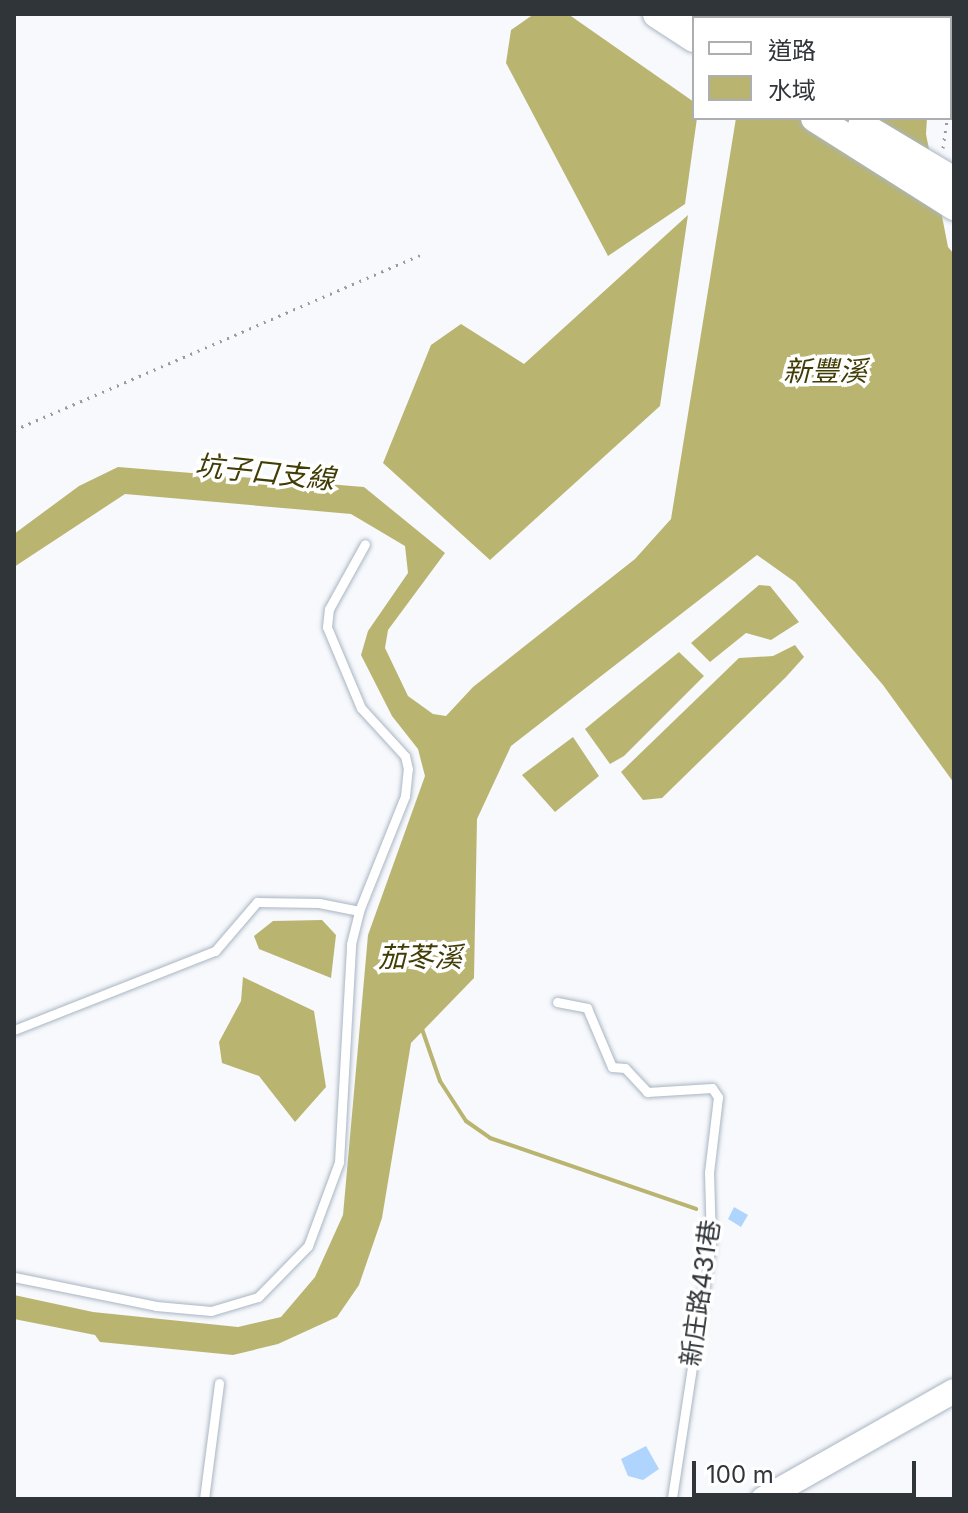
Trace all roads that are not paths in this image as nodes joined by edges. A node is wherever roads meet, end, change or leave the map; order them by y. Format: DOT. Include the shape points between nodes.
graph roads {
  1 [pos="657,14"];
  2 [pos="692,37"];
  3 [pos="818,120"];
  4 [pos="854,120"];
  5 [pos="954,181"];
  6 [pos="954,206"];
  7 [pos="365,544"];
  8 [pos="359,911"];
  9 [pos="557,1002"];
  10 [pos="14,1030"];
  11 [pos="14,1277"];
  12 [pos="219,1383"];
  13 [pos="954,1391"];
  14 [pos="204,1499"];
  15 [pos="672,1499"];
  16 [pos="763,1499"];
  1 -- 2 [label="main road"];
  3 -- 6 [label="main road"];
  4 -- 5 [label="main road"];
  7 -- 8 [label="lane" via="329,609 327,627 361,708 405,756 408,769 405,796"];
  8 -- 10 [label="lane" via="319,903 257,902 215,951"];
  8 -- 11 [label="lane" via="348,974 339,1162 308,1246 288,1272 258,1297 211,1311 156,1306"];
  9 -- 15 [label="lane, 新庄路431巷" via="587,1008 612,1067 625,1068 647,1092 712,1088 718,1115 709,1172 711,1243"];
  12 -- 14 [label="lane"];
  13 -- 16 [label="street"];
}
